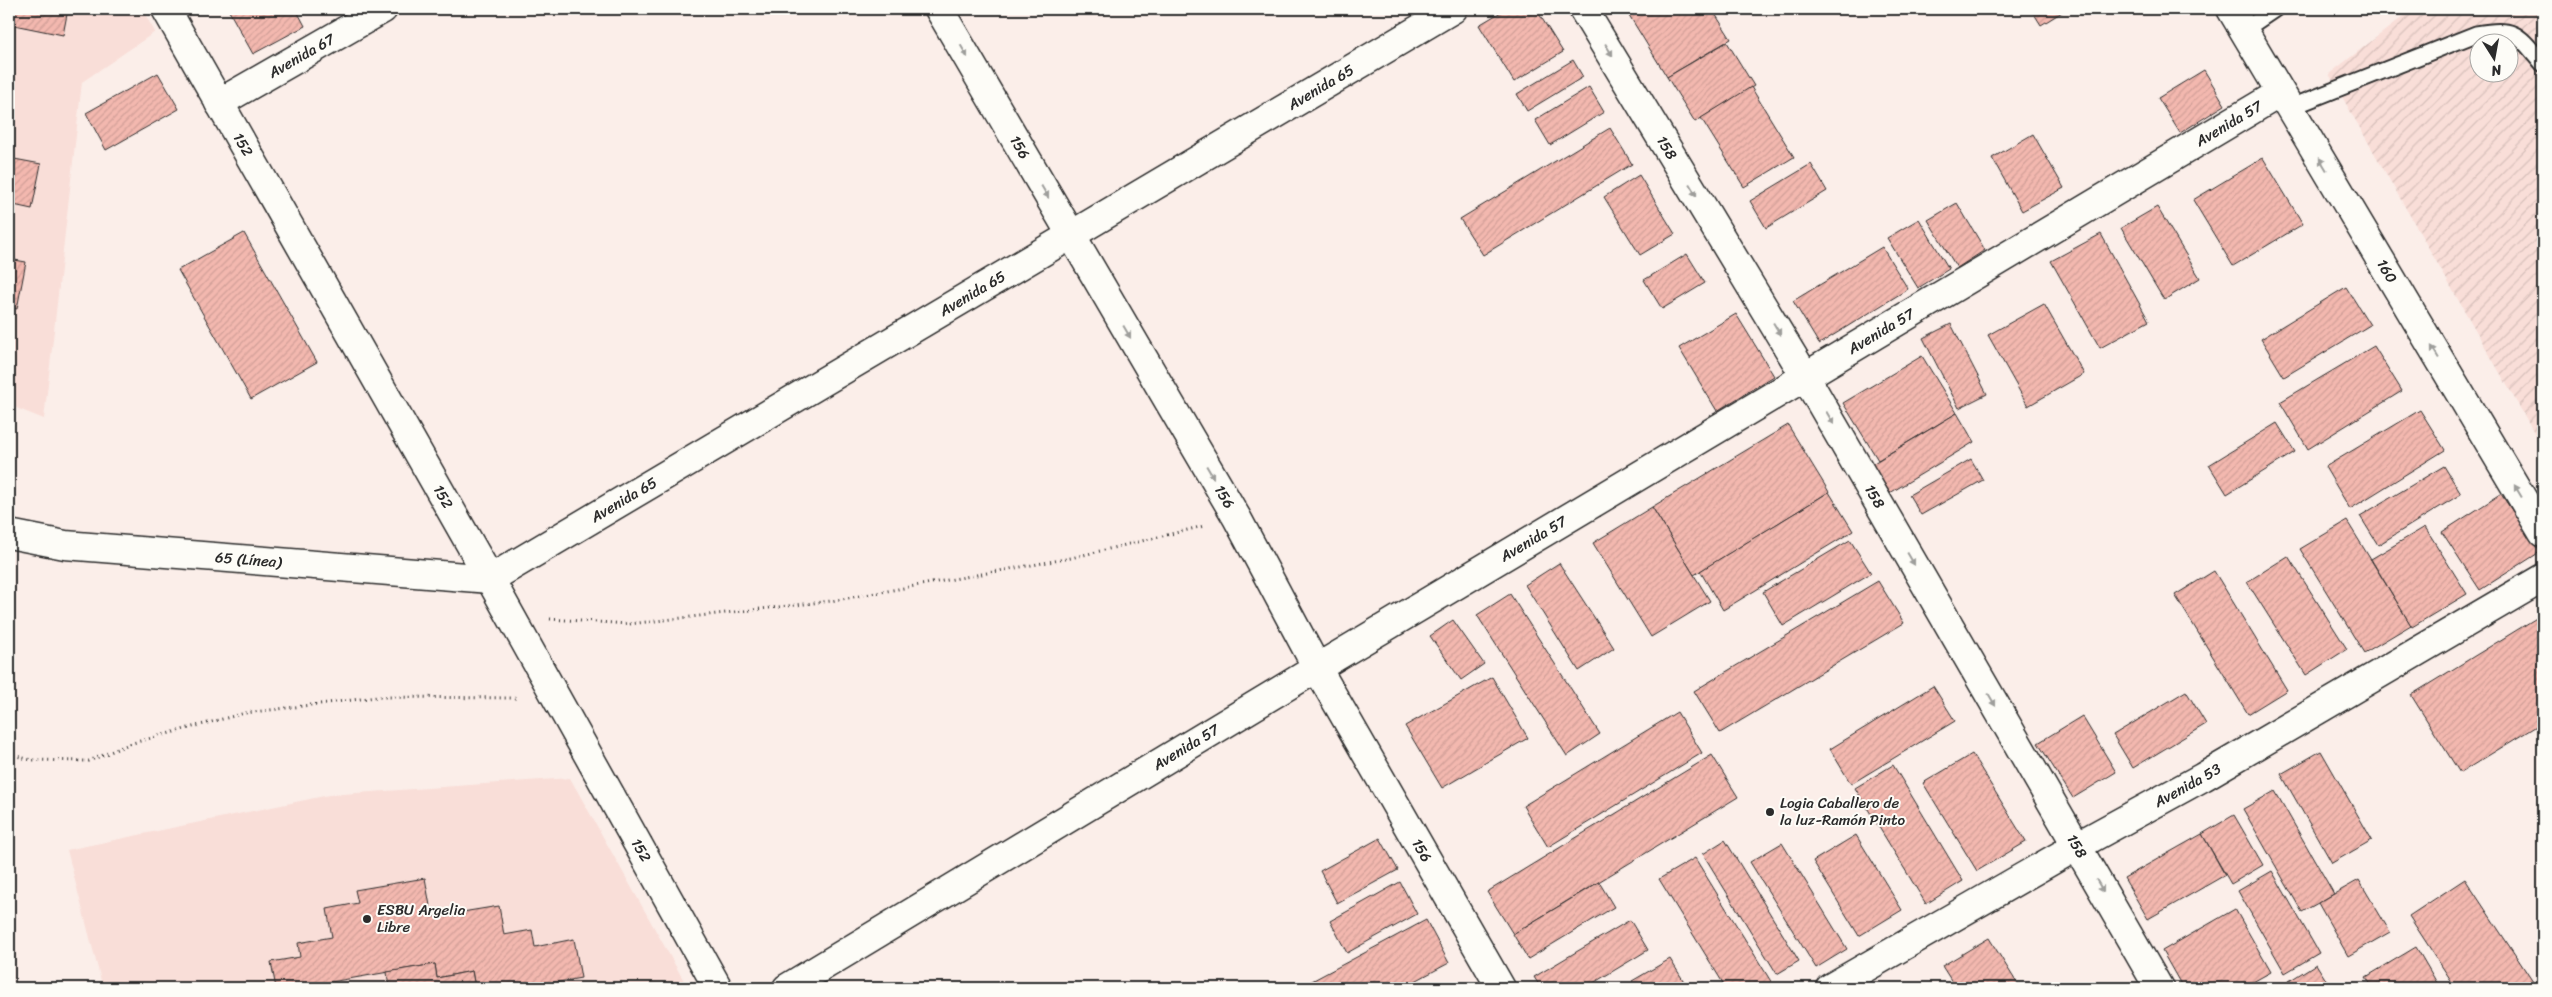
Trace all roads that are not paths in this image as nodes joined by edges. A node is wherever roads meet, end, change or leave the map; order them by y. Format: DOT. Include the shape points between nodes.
graph roads {
  1 [pos="166,9"];
  2 [pos="382,9"];
  3 [pos="939,9"];
  4 [pos="1453,9"];
  5 [pos="1583,9"];
  6 [pos="2275,9"];
  7 [pos="2238,19"];
  8 [pos="2543,64"];
  9 [pos="2285,100"];
  10 [pos="219,103"];
  11 [pos="1071,236"];
  12 [pos="1806,376"];
  13 [pos="2543,533"];
  14 [pos="9,534"];
  15 [pos="2543,578"];
  16 [pos="490,579"];
  17 [pos="1317,668"];
  18 [pos="2077,846"];
  19 [pos="718,988"];
  20 [pos="787,988"];
  21 [pos="1501,988"];
  22 [pos="1830,988"];
  23 [pos="2159,988"];
  1 -- 10 [label="street, 152"];
  2 -- 10 [label="street, Avenida 67"];
  3 -- 11 [label="street, 156, one-way"];
  4 -- 11 [label="street, Avenida 65"];
  5 -- 12 [label="street, 158, one-way"];
  6 -- 7 [label="lane"];
  7 -- 9 [label="street, 160"];
  8 -- 9 [label="lane" via="2522,39 2502,30 2476,34"];
  9 -- 12 [label="street, Avenida 57"];
  13 -- 9 [label="street, 160, one-way"];
  10 -- 16 [label="street, 152"];
  11 -- 16 [label="street, Avenida 65"];
  11 -- 17 [label="street, 156, one-way" via="1236,518"];
  12 -- 17 [label="street, Avenida 57"];
  12 -- 18 [label="street, 158, one-way"];
  14 -- 16 [label="street, 65 (Línea)" via="64,545"];
  15 -- 18 [label="street, Avenida 53" via="2203,777"];
  16 -- 19 [label="street, 152"];
  17 -- 20 [label="street, Avenida 57"];
  17 -- 21 [label="street, 156"];
  18 -- 22 [label="street, Avenida 53"];
  18 -- 23 [label="street, 158, one-way"];
}
